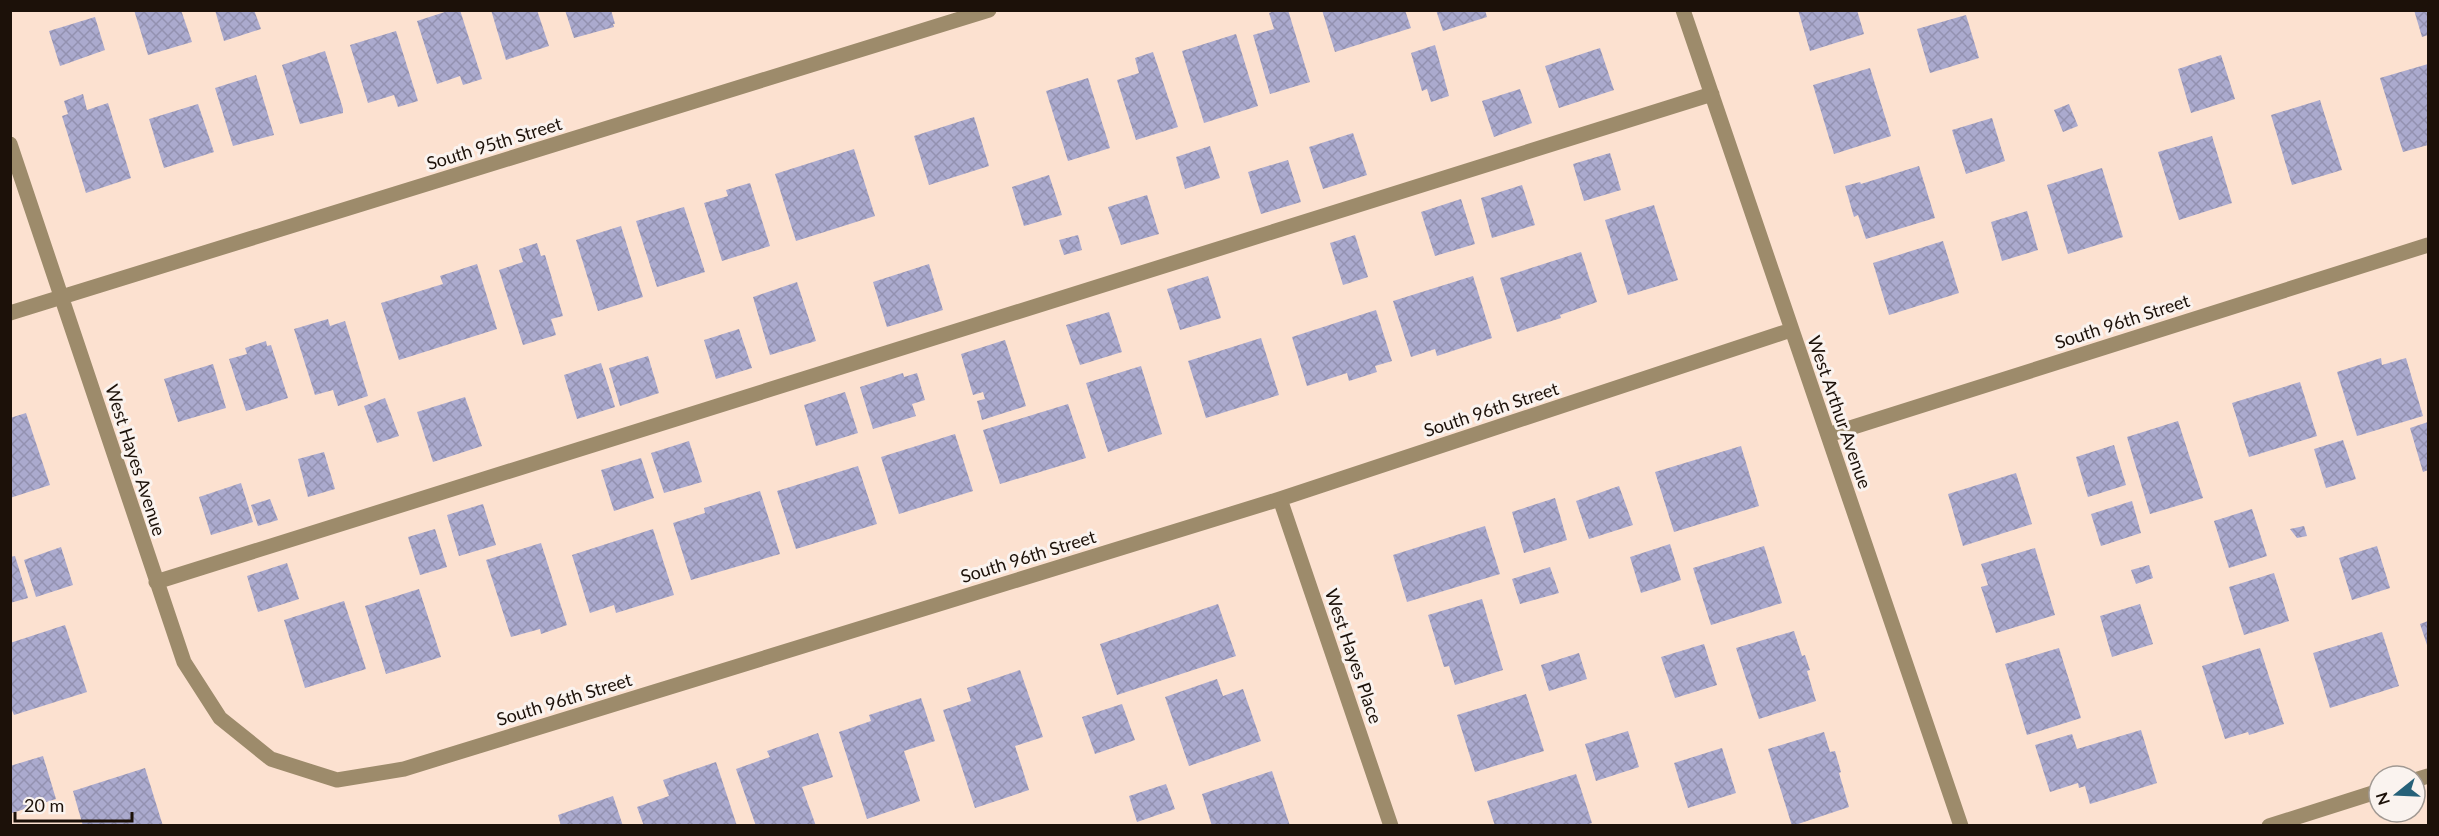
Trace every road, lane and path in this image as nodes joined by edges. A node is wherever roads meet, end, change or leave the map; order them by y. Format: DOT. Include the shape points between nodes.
graph roads {
  1 [pos="989,10"];
  2 [pos="1683,10"];
  3 [pos="1712,94"];
  4 [pos="10,144"];
  5 [pos="2428,244"];
  6 [pos="61,297"];
  7 [pos="10,313"];
  8 [pos="1791,330"];
  9 [pos="1828,435"];
  10 [pos="1280,499"];
  11 [pos="156,582"];
  12 [pos="271,759"];
  13 [pos="2367,795"];
  14 [pos="1391,825"];
  15 [pos="1961,825"];
  16 [pos="2269,825"];
  1 -- 6 [label="street, South 95th Street"];
  2 -- 3 [label="street, West Arthur Avenue"];
  3 -- 8 [label="street, West Arthur Avenue"];
  3 -- 11 [label="street"];
  4 -- 6 [label="street, West Hayes Avenue"];
  5 -- 9 [label="street, South 96th Street"];
  6 -- 7 [label="street, South 95th Street"];
  6 -- 11 [label="street, West Hayes Avenue"];
  8 -- 9 [label="street, West Arthur Avenue"];
  8 -- 10 [label="street, South 96th Street"];
  9 -- 15 [label="street, West Arthur Avenue"];
  10 -- 12 [label="street, South 96th Street" via="404,769 337,780"];
  10 -- 14 [label="street, West Hayes Place"];
  11 -- 12 [label="street, West Hayes Avenue" via="184,662 220,718"];
  13 -- 16 [label="street"];
}
